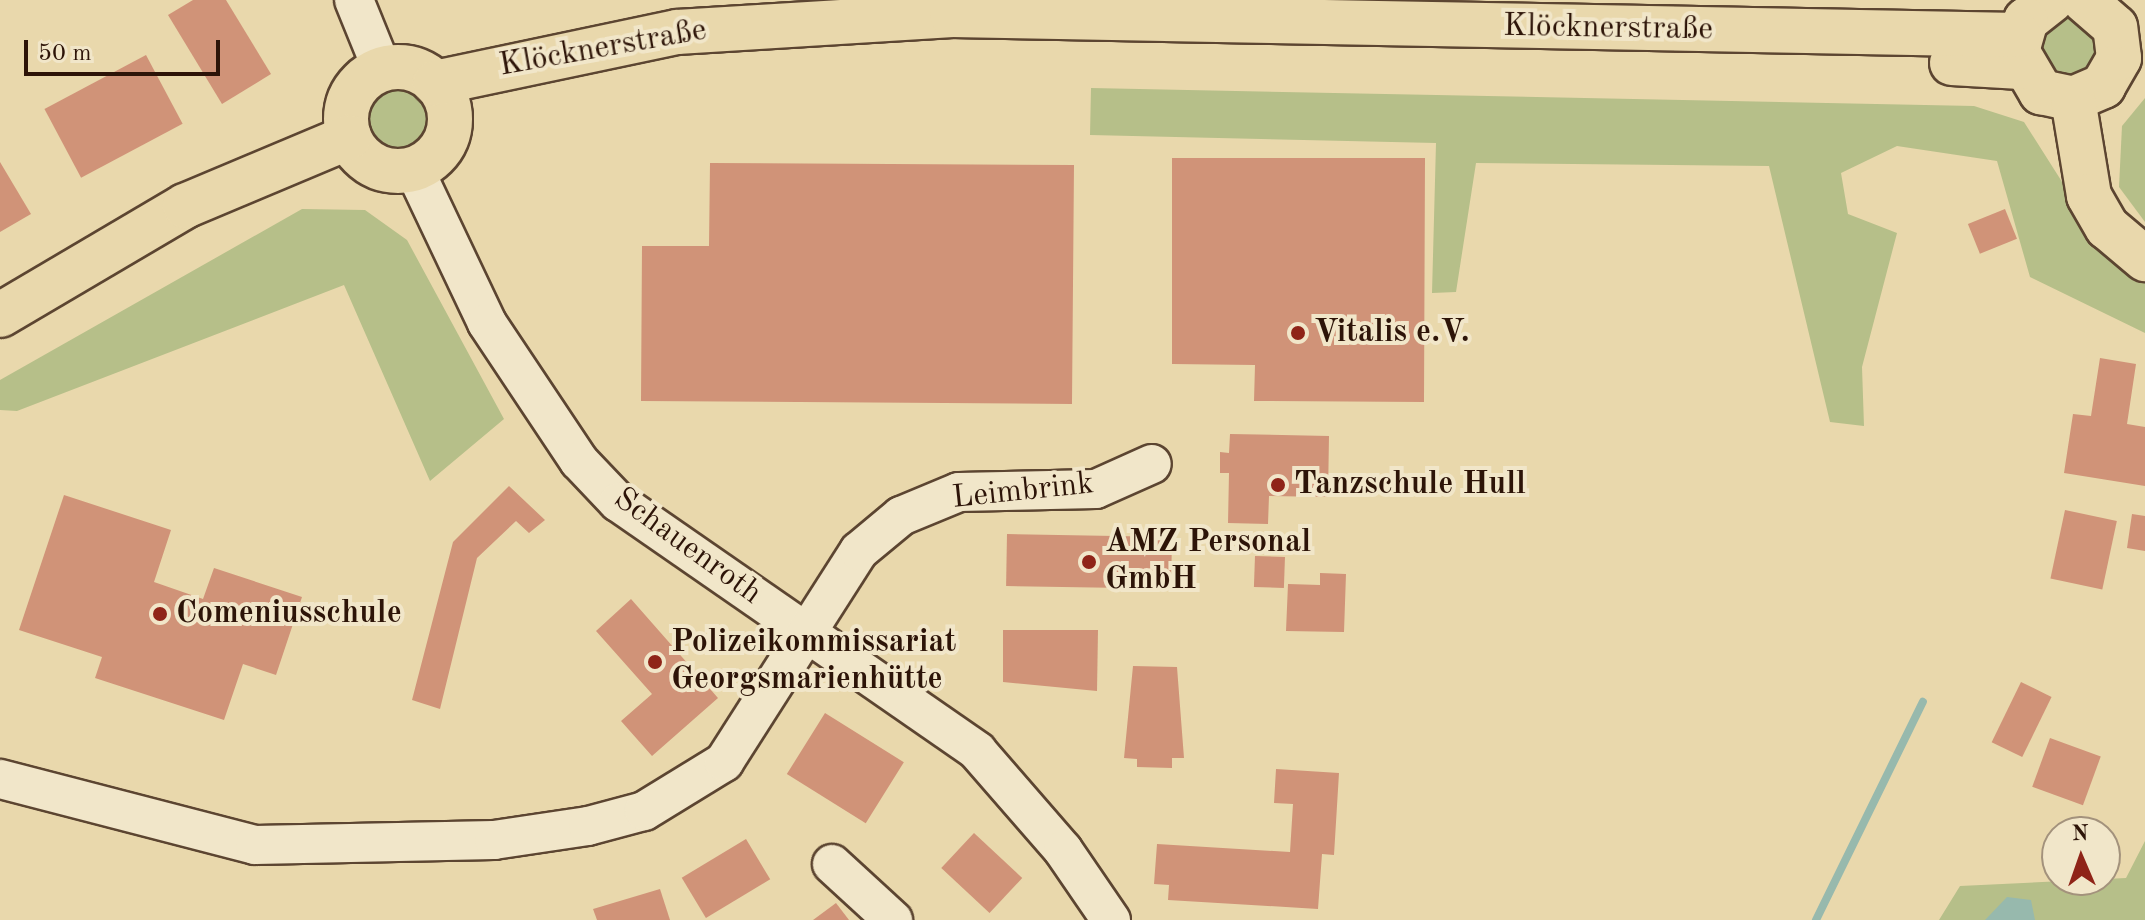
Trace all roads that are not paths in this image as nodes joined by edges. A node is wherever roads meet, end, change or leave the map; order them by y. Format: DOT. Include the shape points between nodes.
graph roads {
  1 [pos="354,0"];
  2 [pos="2052,0"];
  3 [pos="2084,0"];
  4 [pos="1226,20"];
  5 [pos="2132,40"];
  6 [pos="1074,45"];
  7 [pos="2020,51"];
  8 [pos="382,69"];
  9 [pos="442,97"];
  10 [pos="2073,99"];
  11 [pos="349,137"];
  12 [pos="414,169"];
  13 [pos="2145,259"];
  14 [pos="0,315"];
  15 [pos="1152,464"];
  16 [pos="807,633"];
  17 [pos="0,779"];
  18 [pos="832,864"];
  19 [pos="893,920"];
  20 [pos="1111,920"];
  1 -- 8 [label="street"];
  2 -- 7 [label="main road"];
  3 -- 5 [label="main road"];
  4 -- 6 [label="main road" via="1226,33 1095,31"];
  4 -- 7 [label="main road, Klöcknerstraße"];
  4 -- 9 [label="main road, Klöcknerstraße" via="782,21 574,50"];
  5 -- 10 [label="main road" via="2103,86"];
  6 -- 7 [label="main road, Klöcknerstraße"];
  6 -- 9 [label="main road, Klöcknerstraße" via="750,50"];
  7 -- 10 [label="main road" via="2041,92"];
  8 -- 9 [label="main road" via="414,69"];
  8 -- 11 [label="main road" via="348,104"];
  9 -- 12 [label="main road" via="441,150"];
  10 -- 13 [label="main road" via="2089,196 2107,227"];
  11 -- 12 [label="main road" via="368,162"];
  11 -- 14 [label="main road" via="185,206"];
  12 -- 16 [label="street, Schauenroth" via="487,323 579,461 618,502"];
  15 -- 16 [label="street, Leimbrink" via="1096,489 959,492 901,516 859,551"];
  16 -- 17 [label="street, Leimbrink" via="724,762 644,811 588,826 494,840 255,845"];
  16 -- 20 [label="street, Schauenroth" via="996,767"];
  18 -- 19 [label="street"];
}
